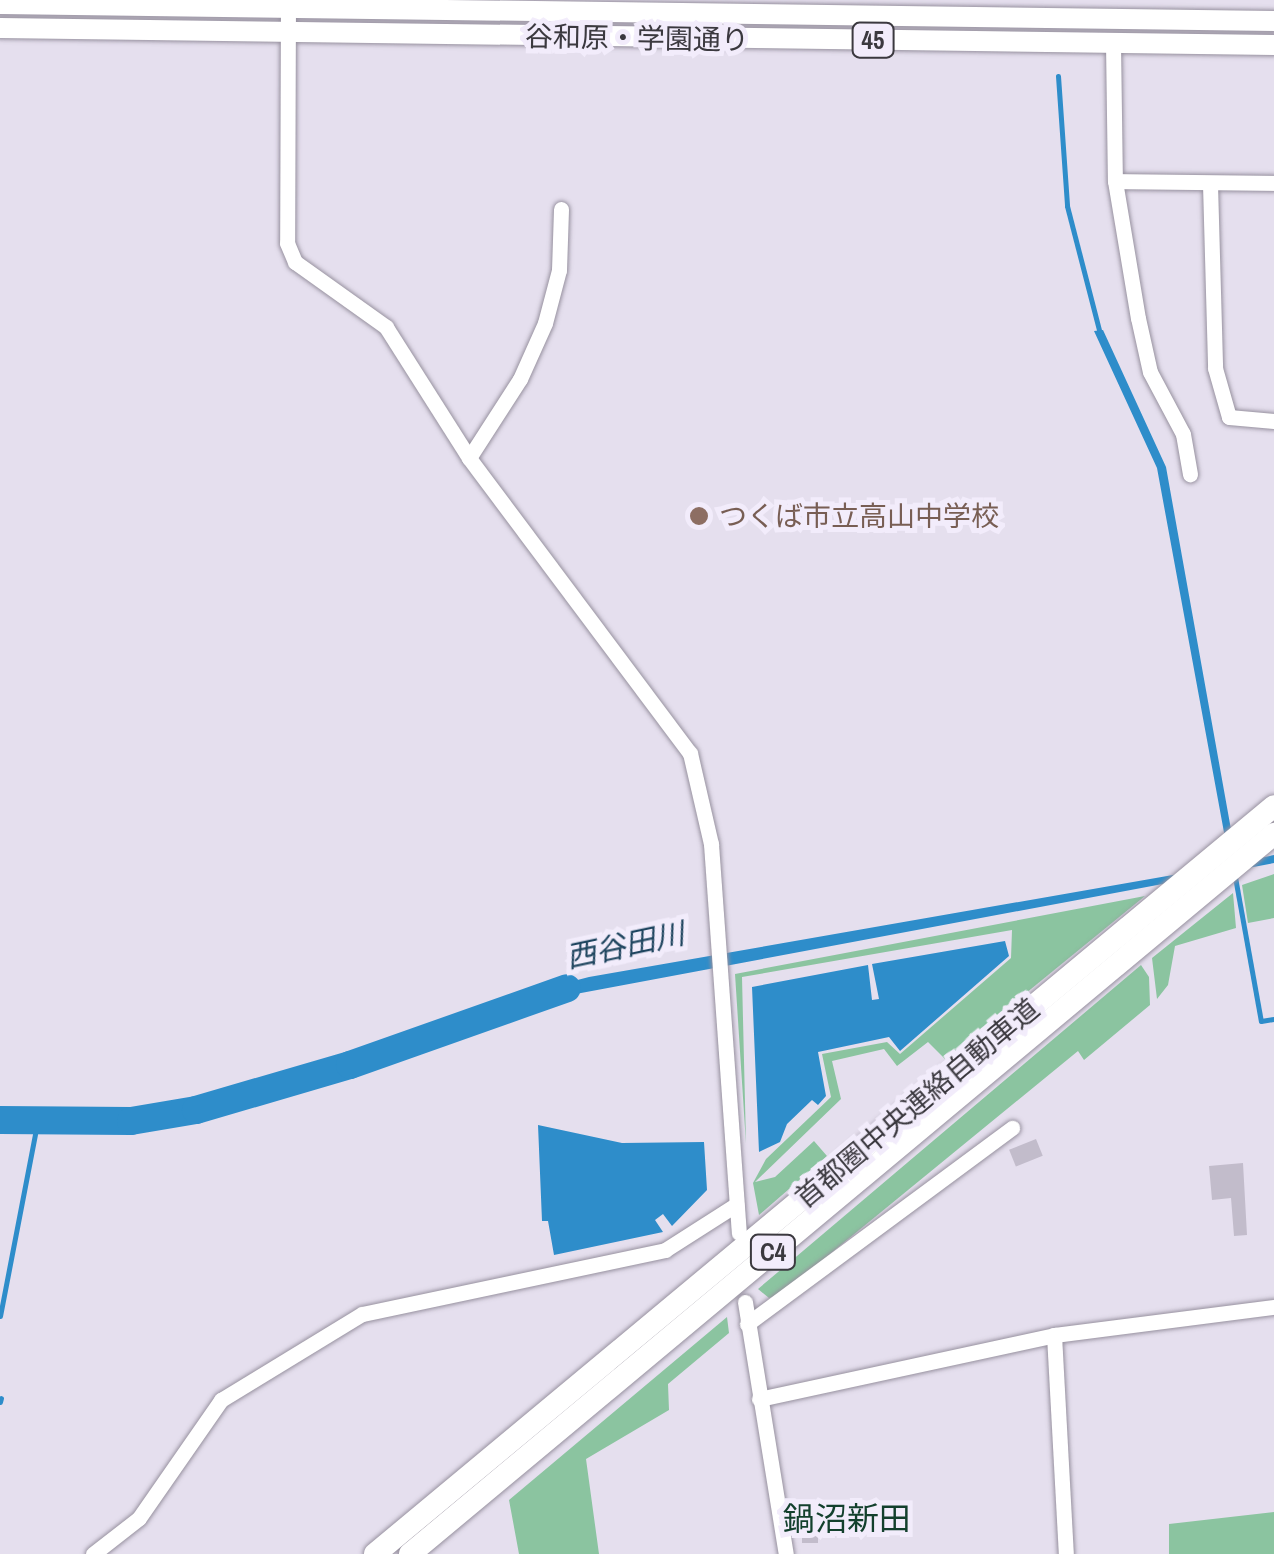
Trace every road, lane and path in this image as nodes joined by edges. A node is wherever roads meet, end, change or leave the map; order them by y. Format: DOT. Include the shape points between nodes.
graph roads {
  1 [pos="0,4"];
  2 [pos="288,5"];
  3 [pos="440,6"];
  4 [pos="532,6"];
  5 [pos="941,8"];
  6 [pos="1114,10"];
  7 [pos="1274,21"];
  8 [pos="0,28"];
  9 [pos="292,32"];
  10 [pos="1113,42"];
  11 [pos="1274,44"];
  12 [pos="1116,181"];
  13 [pos="1274,183"];
  14 [pos="1210,184"];
  15 [pos="561,209"];
  16 [pos="1274,421"];
  17 [pos="469,458"];
  18 [pos="1190,474"];
  19 [pos="1274,806"];
  20 [pos="1274,834"];
  21 [pos="1012,1128"];
  22 [pos="737,1204"];
  23 [pos="739,1233"];
  24 [pos="745,1302"];
  25 [pos="1274,1307"];
  26 [pos="747,1324"];
  27 [pos="1054,1335"];
  28 [pos="759,1399"];
  29 [pos="94,1554"];
  30 [pos="375,1554"];
  31 [pos="410,1554"];
  32 [pos="786,1554"];
  33 [pos="1066,1554"];
  1 -- 2 [label="main road, 谷和原・学園通り / 45"];
  2 -- 3 [label="main road, 谷和原・学園通り / 45"];
  2 -- 9 [label="street"];
  3 -- 4 [label="main road, 谷和原・学園通り / 45"];
  4 -- 5 [label="main road, 谷和原・学園通り / 45"];
  5 -- 6 [label="main road, 谷和原・学園通り / 45"];
  6 -- 7 [label="main road, 谷和原・学園通り / 45"];
  8 -- 9 [label="main road, 谷和原・学園通り / 45"];
  9 -- 10 [label="main road, 谷和原・学園通り / 45"];
  9 -- 17 [label="street" via="287,243 316,281 386,328"];
  10 -- 11 [label="main road, 谷和原・学園通り / 45"];
  10 -- 12 [label="street"];
  12 -- 14 [label="street"];
  12 -- 18 [label="street" via="1150,372 1184,434"];
  13 -- 14 [label="street"];
  14 -- 16 [label="street" via="1215,368 1228,417"];
  15 -- 17 [label="street" via="559,270 545,323 520,379"];
  17 -- 22 [label="street" via="690,754 708,810"];
  19 -- 30 [label="highway, 首都圏中央連絡自動車道 / C4"];
  20 -- 31 [label="highway, 首都圏中央連絡自動車道 / C4"];
  21 -- 26 [label="street"];
  22 -- 23 [label="street"];
  22 -- 29 [label="street" via="664,1250 362,1314 222,1400 139,1518"];
  24 -- 26 [label="street"];
  25 -- 27 [label="street"];
  26 -- 28 [label="street"];
  27 -- 28 [label="street"];
  27 -- 33 [label="street"];
  28 -- 32 [label="street"];
}
